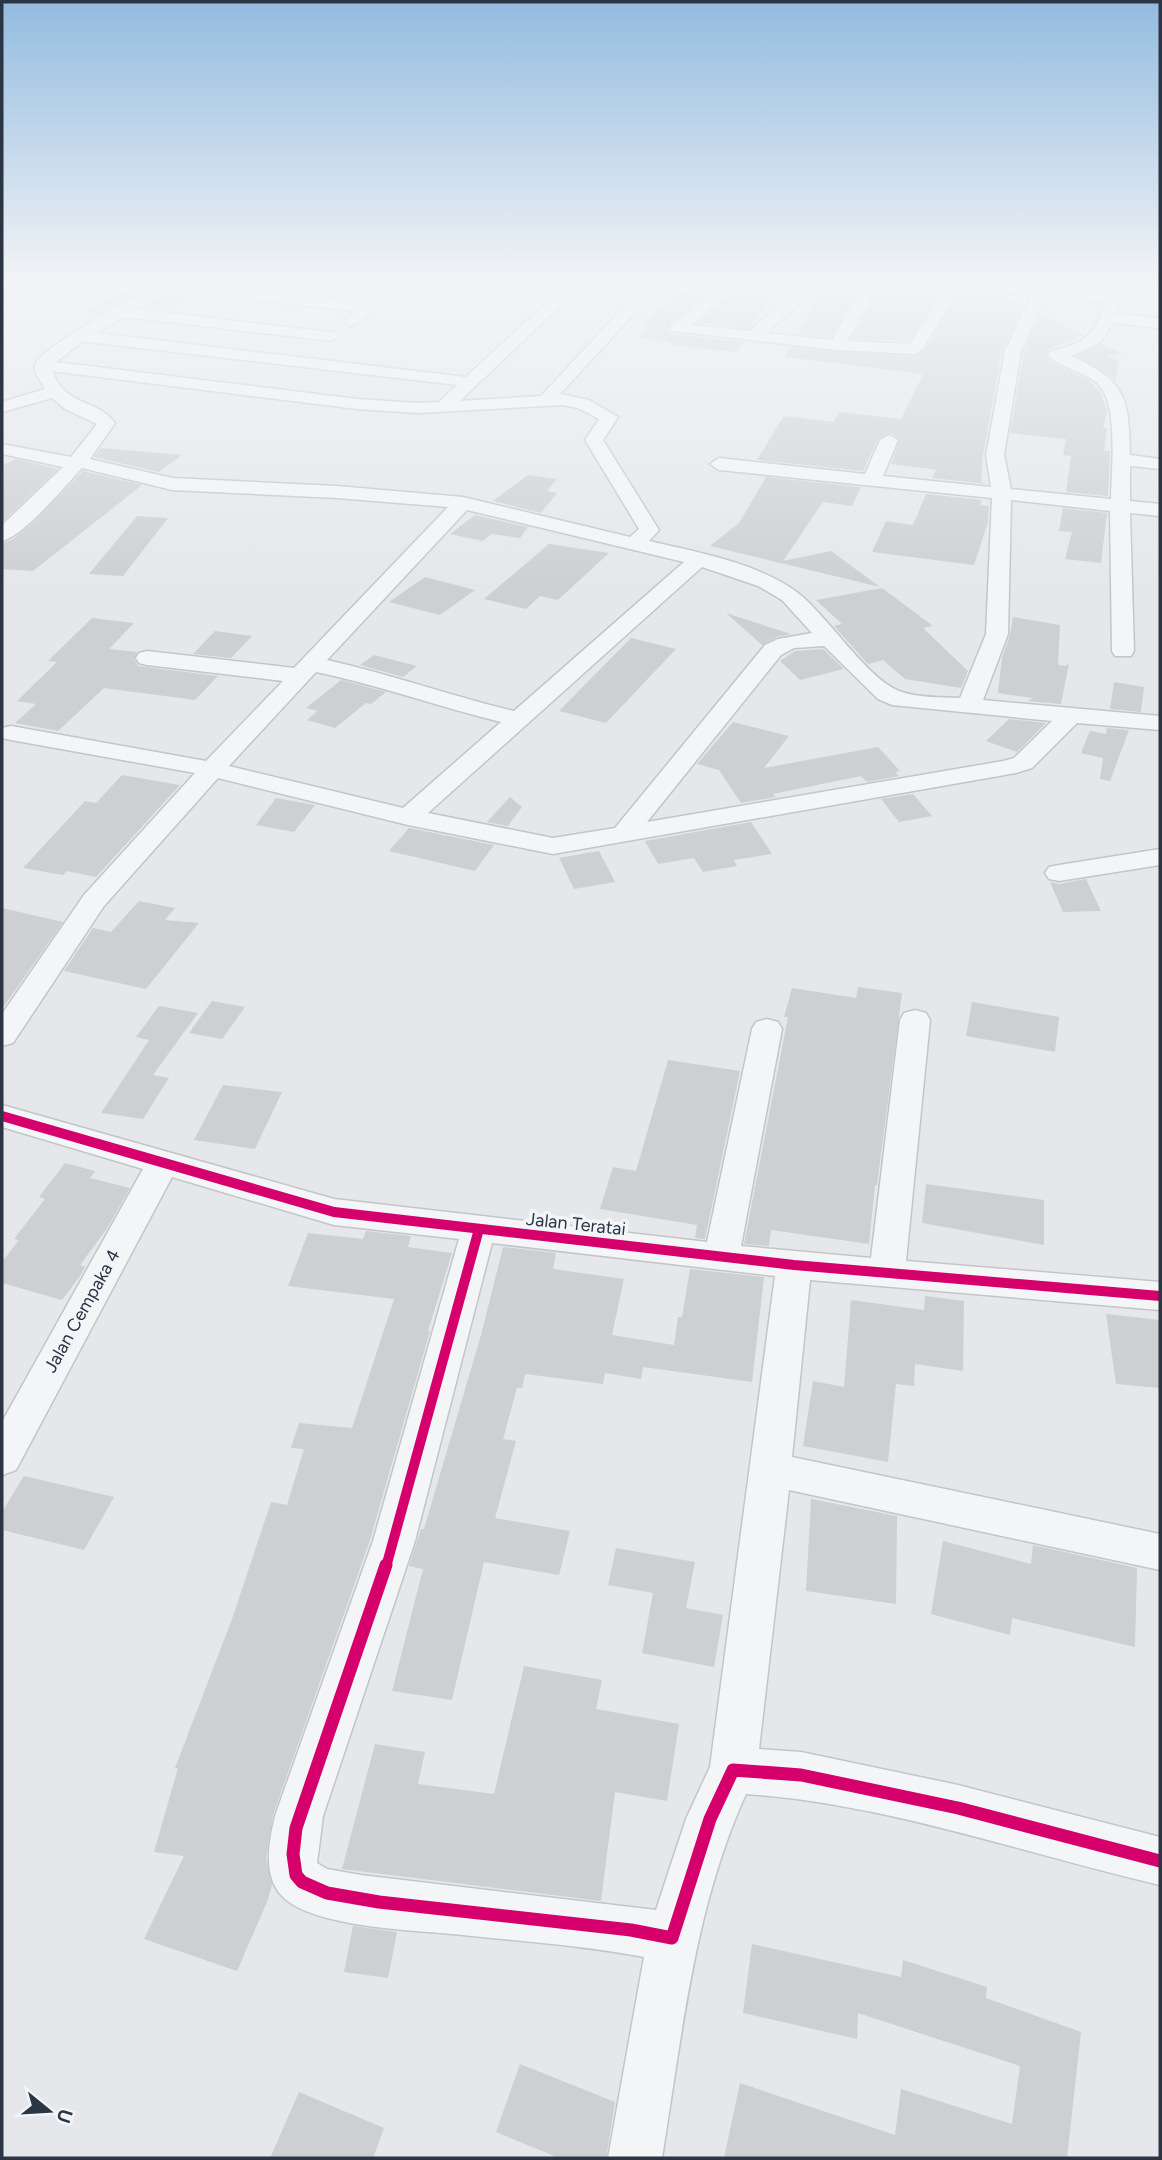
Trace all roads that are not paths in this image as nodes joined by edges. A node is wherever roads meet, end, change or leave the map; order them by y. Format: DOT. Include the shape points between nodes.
graph roads {
  1 [pos="52,386"];
  2 [pos="210,386"];
  3 [pos="466,386"];
  4 [pos="558,386"];
  5 [pos="1007,386"];
  6 [pos="1109,386"];
  7 [pos="57,391"];
  8 [pos="562,400"];
  9 [pos="444,406"];
  10 [pos="2,407"];
  11 [pos="889,440"];
  12 [pos="2,449"];
  13 [pos="1121,460"];
  14 [pos="78,463"];
  15 [pos="719,464"];
  16 [pos="1160,464"];
  17 [pos="872,482"];
  18 [pos="1002,494"];
  19 [pos="463,503"];
  20 [pos="1119,506"];
  21 [pos="1160,510"];
  22 [pos="10,520"];
  23 [pos="2,536"];
  24 [pos="634,544"];
  25 [pos="699,559"];
  26 [pos="830,639"];
  27 [pos="1123,650"];
  28 [pos="147,658"];
  29 [pos="307,670"];
  30 [pos="969,706"];
  31 [pos="1070,716"];
  32 [pos="519,719"];
  33 [pos="1160,723"];
  34 [pos="11,733"];
  35 [pos="212,769"];
  36 [pos="408,817"];
  37 [pos="624,833"];
  38 [pos="1160,858"];
  39 [pos="1059,873"];
  40 [pos="915,1020"];
  41 [pos="767,1028"];
  42 [pos="2,1036"];
  43 [pos="2,1116"];
  44 [pos="163,1163"];
  45 [pos="479,1230"];
  46 [pos="721,1257"];
  47 [pos="794,1265"];
  48 [pos="887,1273"];
  49 [pos="1160,1296"];
  50 [pos="2,1458"];
  51 [pos="771,1469"];
  52 [pos="1160,1552"];
  53 [pos="733,1770"];
  54 [pos="1160,1861"];
  55 [pos="672,1938"];
  56 [pos="635,2158"];
  1 -- 7 [label="street"];
  2 -- 9 [label="street" via="357,404"];
  3 -- 9 [label="street"];
  4 -- 8 [label="street" via="549,396"];
  5 -- 18 [label="street" via="995,455"];
  6 -- 13 [label="street" via="1119,415"];
  7 -- 10 [label="street"];
  7 -- 14 [label="street" via="68,404 106,423"];
  8 -- 9 [label="street"];
  8 -- 24 [label="street" via="609,417 594,440 649,530"];
  11 -- 17 [label="street"];
  12 -- 14 [label="street"];
  13 -- 16 [label="street"];
  13 -- 20 [label="street"];
  14 -- 19 [label="street" via="172,484"];
  14 -- 22 [label="street"];
  15 -- 17 [label="street"];
  17 -- 18 [label="street"];
  18 -- 20 [label="street"];
  18 -- 30 [label="street" via="997,634"];
  19 -- 24 [label="street"];
  19 -- 29 [label="street"];
  20 -- 21 [label="street"];
  20 -- 27 [label="street"];
  22 -- 23 [label="street"];
  24 -- 25 [label="street"];
  25 -- 26 [label="street" via="765,582 789,596"];
  25 -- 32 [label="street"];
  26 -- 30 [label="street" via="886,694 912,702"];
  26 -- 37 [label="street" via="791,642 773,650"];
  28 -- 29 [label="street"];
  29 -- 32 [label="street" via="377,678"];
  29 -- 35 [label="street"];
  30 -- 31 [label="street"];
  31 -- 33 [label="street"];
  31 -- 37 [label="street" via="1023,763 1007,768"];
  32 -- 36 [label="street"];
  34 -- 35 [label="street"];
  35 -- 36 [label="street"];
  35 -- 42 [label="street" via="94,901"];
  36 -- 37 [label="street" via="553,846"];
  38 -- 39 [label="street"];
  40 -- 48 [label="street"];
  41 -- 46 [label="street"];
  43 -- 44 [label="street, Jalan Teratai"];
  44 -- 45 [label="street, Jalan Teratai" via="334,1212"];
  44 -- 50 [label="street, Jalan Cempaka 4"];
  45 -- 46 [label="street, Jalan Teratai"];
  45 -- 55 [label="street" via="394,1540 358,1655 298,1818 292,1868 301,1882 329,1893"];
  46 -- 47 [label="street, Jalan Teratai"];
  47 -- 48 [label="street, Jalan Teratai"];
  47 -- 51 [label="street"];
  48 -- 49 [label="street, Jalan Teratai"];
  51 -- 52 [label="street"];
  51 -- 53 [label="street"];
  53 -- 54 [label="street" via="801,1775 958,1808"];
  53 -- 55 [label="street" via="710,1819"];
  55 -- 56 [label="street"];
}
